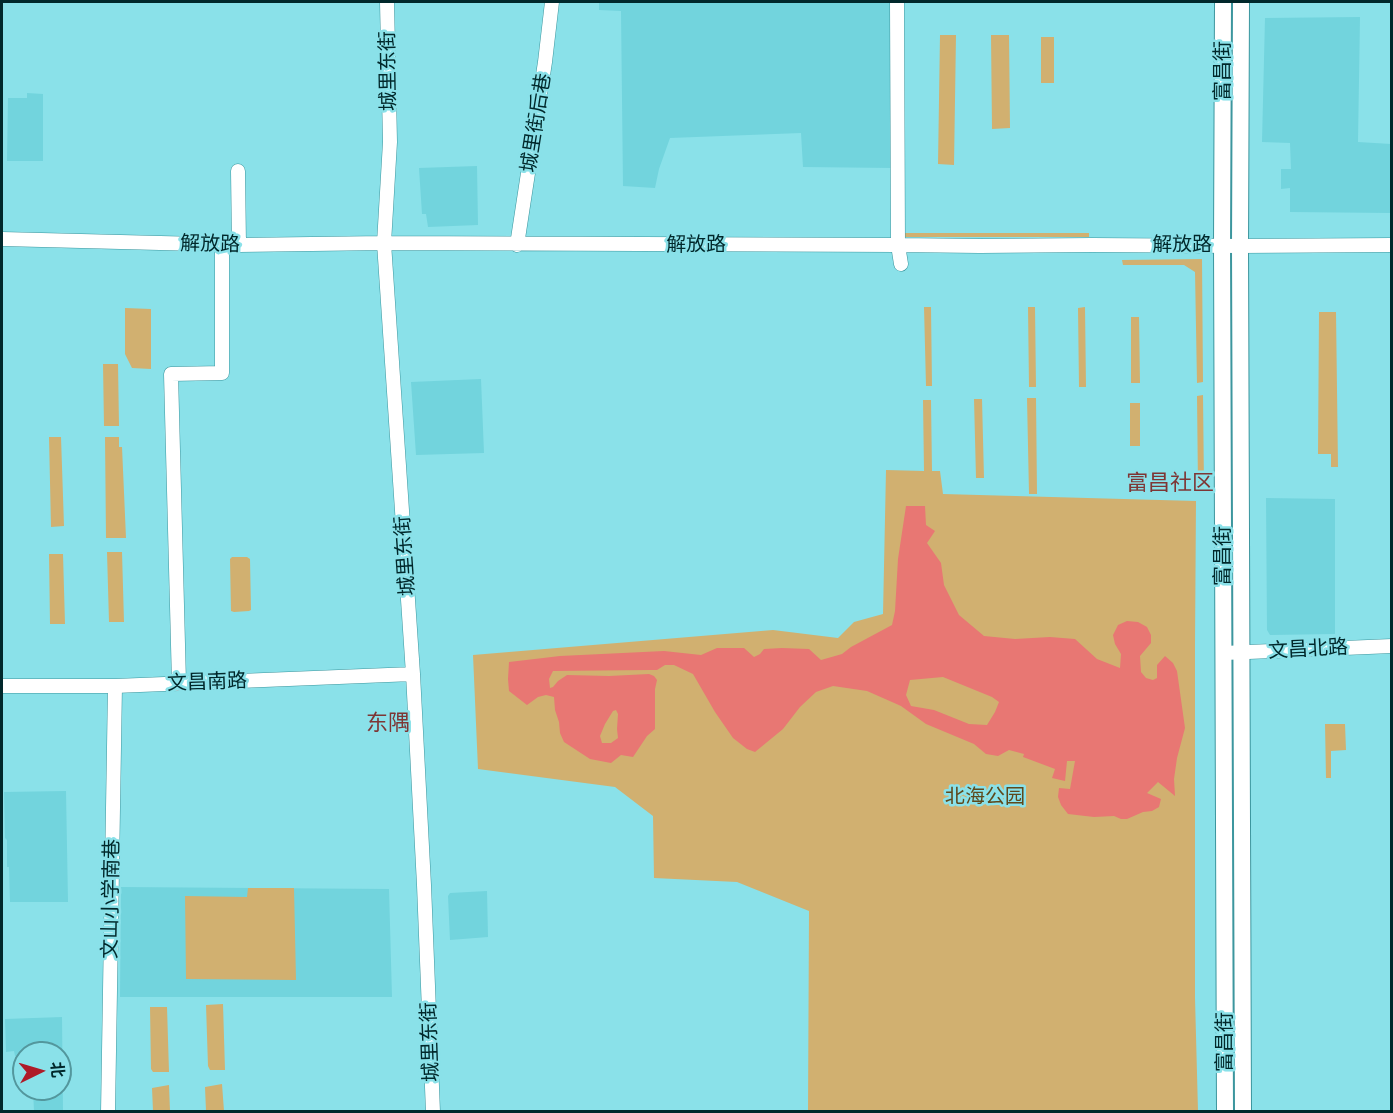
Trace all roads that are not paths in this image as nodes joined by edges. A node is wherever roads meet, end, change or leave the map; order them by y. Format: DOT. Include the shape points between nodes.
graph roads {
  1 [pos="387,2"];
  2 [pos="552,2"];
  3 [pos="897,2"];
  4 [pos="1223,2"];
  5 [pos="1241,2"];
  6 [pos="238,171"];
  7 [pos="2,239"];
  8 [pos="384,243"];
  9 [pos="517,244"];
  10 [pos="222,245"];
  11 [pos="239,245"];
  12 [pos="898,245"];
  13 [pos="1222,245"];
  14 [pos="1392,245"];
  15 [pos="1240,246"];
  16 [pos="901,264"];
  17 [pos="1392,646"];
  18 [pos="1241,652"];
  19 [pos="1224,653"];
  20 [pos="413,674"];
  21 [pos="179,683"];
  22 [pos="2,686"];
  23 [pos="115,686"];
  24 [pos="108,1112"];
  25 [pos="433,1112"];
  26 [pos="1225,1112"];
  27 [pos="1243,1112"];
  1 -- 8 [label="street, 城里东街" via="390,142"];
  2 -- 9 [label="street, 城里街后巷"];
  3 -- 12 [label="street"];
  4 -- 13 [label="main road, 富昌街"];
  5 -- 15 [label="main road, 富昌街"];
  6 -- 11 [label="street"];
  7 -- 10 [label="street, 解放路"];
  8 -- 9 [label="street, 解放路"];
  8 -- 11 [label="street, 解放路"];
  8 -- 20 [label="street, 城里东街"];
  9 -- 12 [label="street, 解放路"];
  10 -- 11 [label="street, 解放路"];
  10 -- 21 [label="street" via="222,373 171,374"];
  12 -- 13 [label="street, 解放路"];
  12 -- 16 [label="street"];
  13 -- 15 [label="street, 解放路"];
  13 -- 19 [label="main road, 富昌街"];
  14 -- 15 [label="street, 解放路"];
  15 -- 18 [label="main road, 富昌街"];
  17 -- 18 [label="street, 文昌北路"];
  18 -- 19 [label="street, 文昌北路"];
  18 -- 27 [label="main road, 富昌街"];
  19 -- 26 [label="main road, 富昌街"];
  20 -- 21 [label="street, 文昌南路"];
  20 -- 25 [label="street, 城里东街"];
  21 -- 23 [label="street, 文昌南路"];
  22 -- 23 [label="street, 文昌南路"];
  23 -- 24 [label="street, 文山小学南巷"];
}
